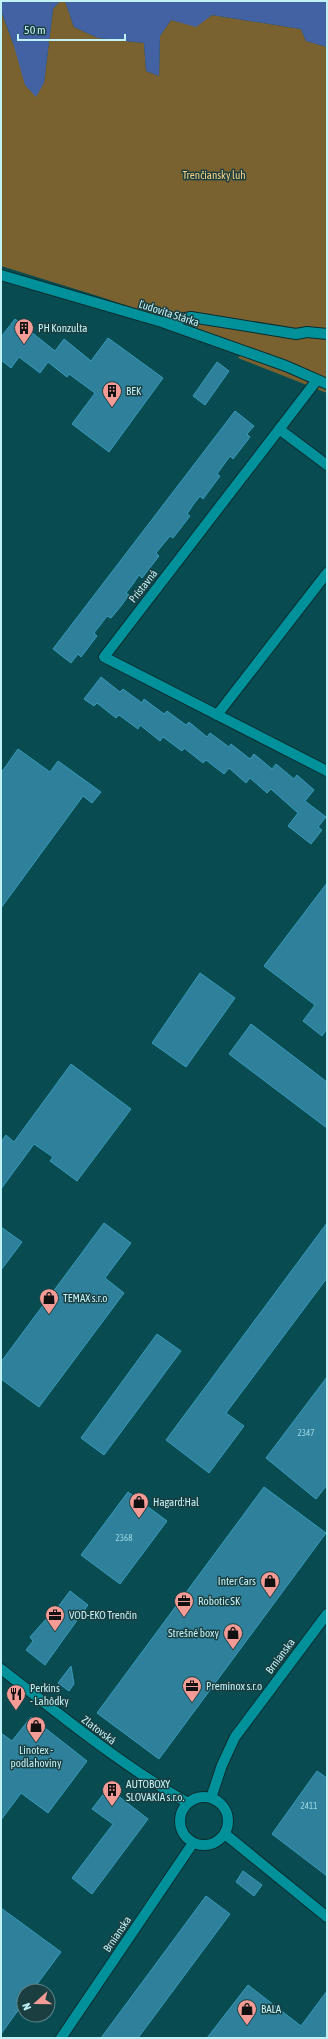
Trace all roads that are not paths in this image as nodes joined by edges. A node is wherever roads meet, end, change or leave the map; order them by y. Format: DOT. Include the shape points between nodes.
graph roads {
  1 [pos="1,275"];
  2 [pos="162,322"];
  3 [pos="327,334"];
  4 [pos="322,382"];
  5 [pos="279,429"];
  6 [pos="327,465"];
  7 [pos="327,573"];
  8 [pos="217,715"];
  9 [pos="327,771"];
  10 [pos="327,1614"];
  11 [pos="1,1669"];
  12 [pos="212,1798"];
  13 [pos="188,1803"];
  14 [pos="225,1834"];
  15 [pos="193,1843"];
  16 [pos="327,1917"];
  17 [pos="61,2038"];
  1 -- 2 [label="street, Ľudovíta Stárka"];
  2 -- 3 [label="street" via="191,317 296,334"];
  2 -- 4 [label="street, Ľudovíta Stárka"];
  4 -- 5 [label="street, Prístavná"];
  5 -- 6 [label="street"];
  5 -- 8 [label="street, Prístavná" via="104,657"];
  7 -- 8 [label="street"];
  8 -- 9 [label="street, Prístavná"];
  10 -- 12 [label="street, Brnianska" via="235,1736 222,1765"];
  11 -- 13 [label="street, Zlatovská" via="119,1760"];
  12 -- 13 [label="street" via="203,1797"];
  12 -- 14 [label="street" via="221,1803 227,1813 229,1823"];
  13 -- 15 [label="street" via="182,1811 181,1829"];
  14 -- 15 [label="street" via="211,1845"];
  14 -- 16 [label="street"];
  15 -- 17 [label="street, Brnianska"];
}
